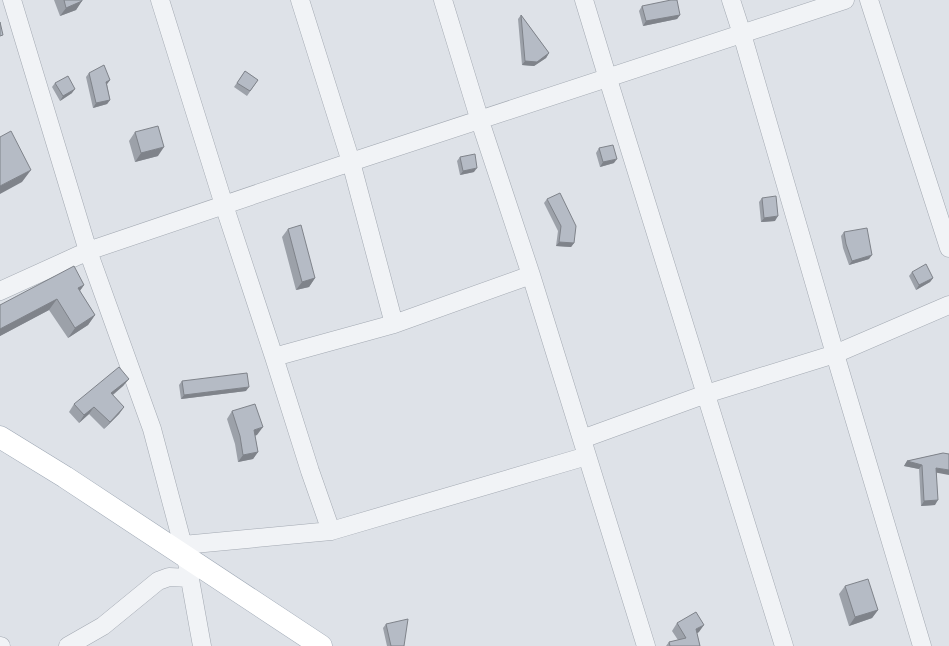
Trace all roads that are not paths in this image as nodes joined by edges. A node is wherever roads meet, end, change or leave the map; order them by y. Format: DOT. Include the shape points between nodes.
graph roads {
  1 [pos="12,0"];
  2 [pos="160,0"];
  3 [pos="300,0"];
  4 [pos="443,0"];
  5 [pos="584,0"];
  6 [pos="730,0"];
  7 [pos="845,0"];
  8 [pos="869,0"];
  9 [pos="742,34"];
  10 [pos="608,79"];
  11 [pos="480,121"];
  12 [pos="351,162"];
  13 [pos="224,205"];
  14 [pos="949,248"];
  15 [pos="88,251"];
  16 [pos="531,275"];
  17 [pos="0,291"];
  18 [pos="949,305"];
  19 [pos="394,324"];
  20 [pos="835,354"];
  21 [pos="274,357"];
  22 [pos="706,394"];
  23 [pos="0,437"];
  24 [pos="584,448"];
  25 [pos="331,531"];
  26 [pos="185,551"];
  27 [pos="190,578"];
  28 [pos="68,646"];
  29 [pos="202,646"];
  30 [pos="321,646"];
  31 [pos="646,646"];
  32 [pos="784,646"];
  33 [pos="922,646"];
  1 -- 15 [label="street"];
  2 -- 13 [label="street"];
  3 -- 12 [label="street"];
  4 -- 11 [label="street"];
  5 -- 10 [label="street"];
  6 -- 9 [label="street"];
  7 -- 9 [label="street"];
  8 -- 14 [label="street"];
  9 -- 10 [label="street"];
  9 -- 20 [label="street"];
  10 -- 11 [label="street"];
  10 -- 22 [label="street"];
  11 -- 12 [label="street"];
  11 -- 16 [label="street"];
  12 -- 13 [label="street"];
  12 -- 19 [label="street"];
  13 -- 15 [label="street"];
  13 -- 21 [label="street"];
  15 -- 17 [label="street"];
  15 -- 26 [label="street" via="152,429"];
  16 -- 19 [label="street"];
  16 -- 24 [label="street"];
  18 -- 20 [label="street"];
  19 -- 21 [label="street"];
  20 -- 22 [label="street"];
  20 -- 33 [label="street"];
  21 -- 25 [label="street"];
  22 -- 24 [label="street"];
  22 -- 32 [label="street"];
  23 -- 26 [label="main road"];
  24 -- 25 [label="street"];
  24 -- 31 [label="street"];
  25 -- 26 [label="street"];
  26 -- 27 [label="street"];
  26 -- 30 [label="main road"];
  27 -- 28 [label="street" via="169,577 158,581 103,626"];
  27 -- 29 [label="street"];
}
